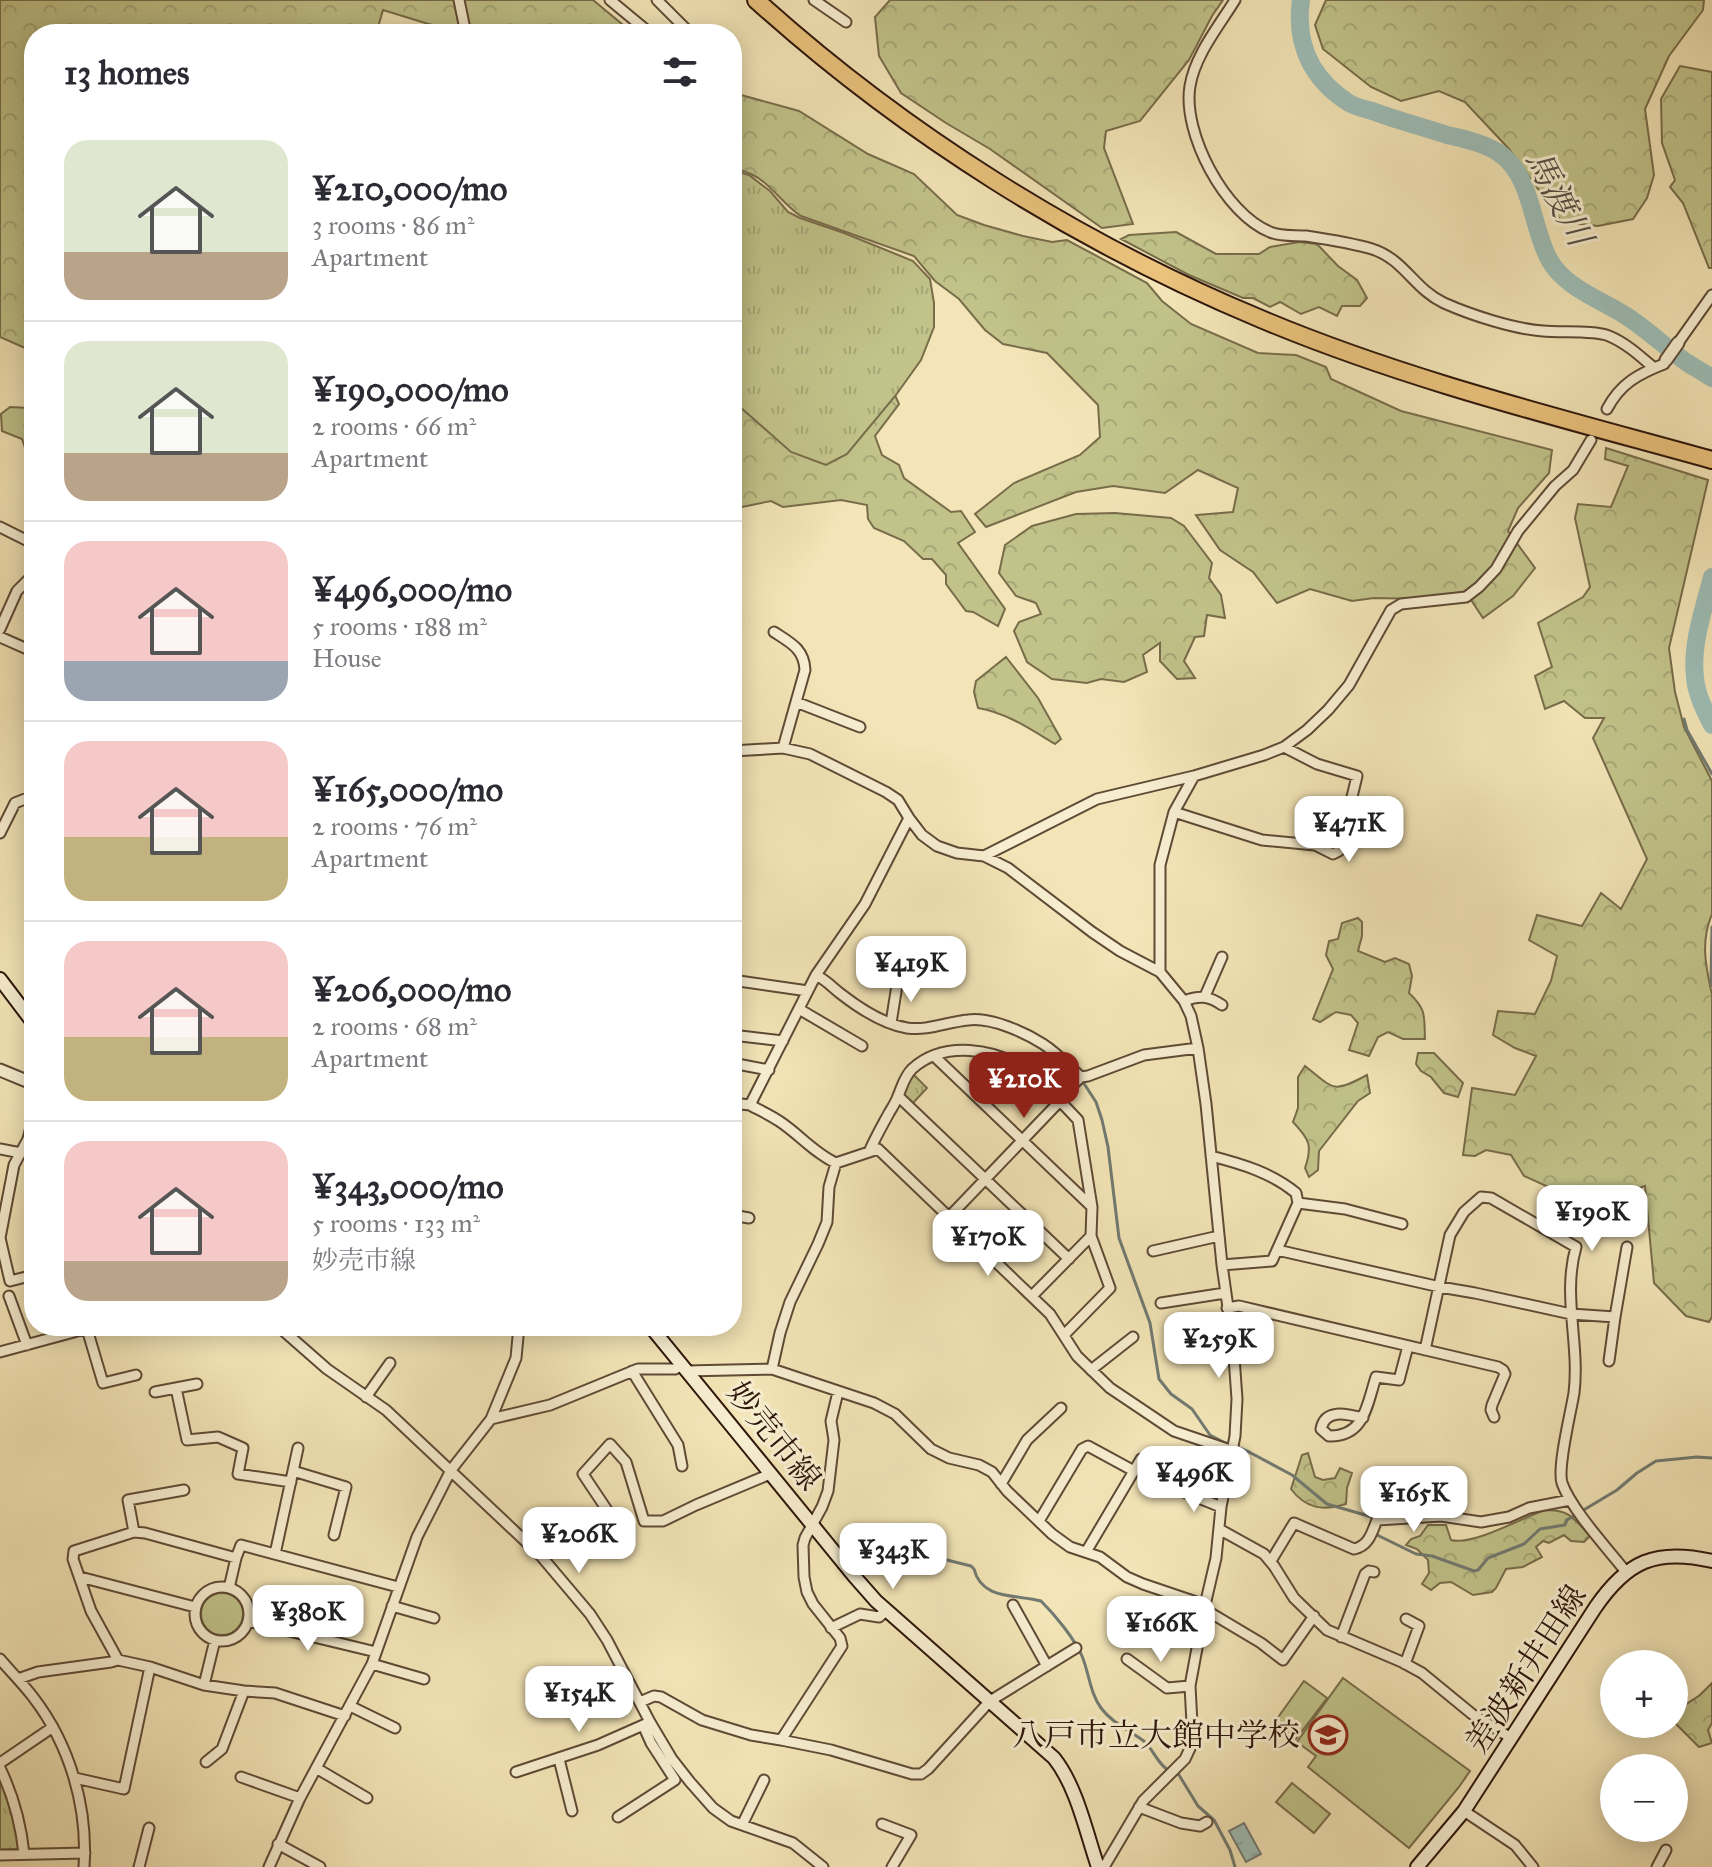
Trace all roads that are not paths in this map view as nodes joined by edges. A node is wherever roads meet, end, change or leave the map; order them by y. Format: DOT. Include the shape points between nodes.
graph roads {
  1 [pos="459,0"];
  2 [pos="610,0"];
  3 [pos="657,0"];
  4 [pos="756,0"];
  5 [pos="814,0"];
  6 [pos="1235,0"];
  7 [pos="846,22"];
  8 [pos="464,24"];
  9 [pos="639,24"];
  10 [pos="681,24"];
  11 [pos="1712,295"];
  12 [pos="1678,343"];
  13 [pos="1666,360"];
  14 [pos="1654,368"];
  15 [pos="1607,409"];
  16 [pos="1591,440"];
  17 [pos="1708,459"];
  18 [pos="0,527"];
  19 [pos="24,539"];
  20 [pos="24,584"];
  21 [pos="0,629"];
  22 [pos="774,632"];
  23 [pos="0,637"];
  24 [pos="24,648"];
  25 [pos="796,702"];
  26 [pos="860,727"];
  27 [pos="1284,747"];
  28 [pos="783,748"];
  29 [pos="742,750"];
  30 [pos="1194,776"];
  31 [pos="24,799"];
  32 [pos="1174,812"];
  33 [pos="909,818"];
  34 [pos="0,833"];
  35 [pos="984,856"];
  36 [pos="1222,957"];
  37 [pos="1160,972"];
  38 [pos="816,975"];
  39 [pos="0,979"];
  40 [pos="898,979"];
  41 [pos="742,981"];
  42 [pos="808,991"];
  43 [pos="1205,996"];
  44 [pos="1184,1001"];
  45 [pos="1222,1005"];
  46 [pos="799,1009"];
  47 [pos="24,1011"];
  48 [pos="891,1023"];
  49 [pos="742,1036"];
  50 [pos="783,1041"];
  51 [pos="862,1046"];
  52 [pos="1198,1048"];
  53 [pos="934,1056"];
  54 [pos="742,1065"];
  55 [pos="0,1070"];
  56 [pos="769,1070"];
  57 [pos="1081,1077"];
  58 [pos="24,1080"];
  59 [pos="898,1096"];
  60 [pos="1059,1100"];
  61 [pos="742,1104"];
  62 [pos="750,1105"];
  63 [pos="1022,1141"];
  64 [pos="24,1147"];
  65 [pos="0,1149"];
  66 [pos="869,1152"];
  67 [pos="21,1153"];
  68 [pos="1211,1156"];
  69 [pos="836,1163"];
  70 [pos="985,1180"];
  71 [pos="1298,1203"];
  72 [pos="1092,1207"];
  73 [pos="742,1217"];
  74 [pos="949,1217"];
  75 [pos="749,1218"];
  76 [pos="1402,1224"];
  77 [pos="1091,1236"];
  78 [pos="1219,1236"];
  79 [pos="0,1238"];
  80 [pos="1627,1247"];
  81 [pos="1277,1250"];
  82 [pos="1153,1251"];
  83 [pos="1069,1259"];
  84 [pos="1222,1265"];
  85 [pos="24,1278"];
  86 [pos="1440,1287"];
  87 [pos="1225,1293"];
  88 [pos="9,1296"];
  89 [pos="1032,1296"];
  90 [pos="1161,1303"];
  91 [pos="1227,1308"];
  92 [pos="1571,1314"];
  93 [pos="1615,1317"];
  94 [pos="1064,1335"];
  95 [pos="57,1336"];
  96 [pos="87,1336"];
  97 [pos="289,1336"];
  98 [pos="518,1336"];
  99 [pos="658,1336"];
  100 [pos="1133,1337"];
  101 [pos="27,1345"];
  102 [pos="1408,1346"];
  103 [pos="1425,1350"];
  104 [pos="0,1352"];
  105 [pos="1609,1361"];
  106 [pos="390,1363"];
  107 [pos="684,1368"];
  108 [pos="772,1369"];
  109 [pos="1091,1370"];
  110 [pos="632,1371"];
  111 [pos="136,1375"];
  112 [pos="197,1384"];
  113 [pos="176,1388"];
  114 [pos="155,1392"];
  115 [pos="838,1392"];
  116 [pos="366,1397"];
  117 [pos="1061,1408"];
  118 [pos="1494,1417"];
  119 [pos="1363,1418"];
  120 [pos="491,1419"];
  121 [pos="298,1448"];
  122 [pos="1233,1451"];
  123 [pos="1141,1459"];
  124 [pos="682,1466"];
  125 [pos="451,1470"];
  126 [pos="293,1471"];
  127 [pos="1134,1471"];
  128 [pos="770,1474"];
  129 [pos="291,1482"];
  130 [pos="1001,1484"];
  131 [pos="184,1490"];
  132 [pos="1179,1490"];
  133 [pos="1570,1500"];
  134 [pos="1221,1507"];
  135 [pos="609,1513"];
  136 [pos="1039,1521"];
  137 [pos="813,1525"];
  138 [pos="1219,1529"];
  139 [pos="134,1532"];
  140 [pos="334,1535"];
  141 [pos="1086,1552"];
  142 [pos="275,1554"];
  143 [pos="236,1558"];
  144 [pos="1271,1561"];
  145 [pos="1712,1561"];
  146 [pos="1374,1572"];
  147 [pos="1626,1572"];
  148 [pos="80,1577"];
  149 [pos="398,1587"];
  150 [pos="229,1588"];
  151 [pos="1013,1605"];
  152 [pos="392,1606"];
  153 [pos="195,1607"];
  154 [pos="1204,1607"];
  155 [pos="887,1610"];
  156 [pos="1314,1616"];
  157 [pos="434,1618"];
  158 [pos="1406,1619"];
  159 [pos="248,1621"];
  160 [pos="831,1628"];
  161 [pos="1341,1637"];
  162 [pos="215,1640"];
  163 [pos="1076,1648"];
  164 [pos="376,1652"];
  165 [pos="0,1659"];
  166 [pos="1127,1659"];
  167 [pos="118,1660"];
  168 [pos="372,1664"];
  169 [pos="1405,1664"];
  170 [pos="1047,1666"];
  171 [pos="150,1667"];
  172 [pos="9,1669"];
  173 [pos="0,1678"];
  174 [pos="18,1679"];
  175 [pos="424,1679"];
  176 [pos="204,1685"];
  177 [pos="1190,1686"];
  178 [pos="244,1691"];
  179 [pos="990,1701"];
  180 [pos="640,1702"];
  181 [pos="350,1706"];
  182 [pos="345,1716"];
  183 [pos="646,1724"];
  184 [pos="53,1727"];
  185 [pos="395,1728"];
  186 [pos="1511,1738"];
  187 [pos="781,1740"];
  188 [pos="559,1759"];
  189 [pos="206,1762"];
  190 [pos="0,1766"];
  191 [pos="316,1768"];
  192 [pos="516,1772"];
  193 [pos="241,1777"];
  194 [pos="75,1778"];
  195 [pos="764,1780"];
  196 [pos="300,1798"];
  197 [pos="367,1798"];
  198 [pos="1139,1807"];
  199 [pos="572,1811"];
  200 [pos="1464,1811"];
  201 [pos="618,1817"];
  202 [pos="1207,1822"];
  203 [pos="882,1824"];
  204 [pos="742,1825"];
  205 [pos="149,1828"];
  206 [pos="278,1844"];
  207 [pos="1666,1850"];
  208 [pos="85,1853"];
  209 [pos="24,1854"];
  210 [pos="0,1855"];
  211 [pos="84,1867"];
  212 [pos="139,1867"];
  213 [pos="269,1867"];
  214 [pos="320,1867"];
  215 [pos="822,1867"];
  216 [pos="892,1867"];
  217 [pos="1098,1867"];
  218 [pos="1104,1867"];
  219 [pos="1417,1867"];
  220 [pos="1533,1867"];
  221 [pos="1657,1867"];
  1 -- 8 [label="street"];
  2 -- 9 [label="street"];
  3 -- 10 [label="street"];
  4 -- 17 [label="highway" via="823,59 951,153 1129,259 1351,354"];
  5 -- 7 [label="street"];
  6 -- 14 [label="street" via="1199,59 1189,107 1192,131 1204,157 1242,214 1268,232 1388,255 1426,293 1519,328 1607,335"];
  11 -- 12 [label="street"];
  12 -- 13 [label="street"];
  13 -- 14 [label="street"];
  14 -- 15 [label="street" via="1633,378"];
  16 -- 27 [label="street" via="1479,587 1466,597 1401,604 1391,610 1349,685"];
  18 -- 19 [label="street"];
  20 -- 21 [label="street"];
  22 -- 25 [label="street" via="804,657"];
  23 -- 24 [label="street"];
  25 -- 26 [label="street"];
  25 -- 28 [label="street"];
  27 -- 30 [label="street"];
  27 -- 32 [label="street" via="1357,776 1339,851 1262,840"];
  28 -- 29 [label="street"];
  28 -- 33 [label="street" via="810,754 886,792"];
  30 -- 32 [label="street"];
  30 -- 35 [label="street" via="1097,799"];
  31 -- 34 [label="street" via="15,803"];
  32 -- 37 [label="street" via="1160,865"];
  33 -- 35 [label="street" via="937,846"];
  33 -- 38 [label="street" via="865,904"];
  35 -- 37 [label="street" via="1120,951"];
  36 -- 43 [label="street"];
  37 -- 44 [label="street"];
  38 -- 42 [label="street"];
  38 -- 48 [label="street"];
  39 -- 47 [label="main road"];
  40 -- 48 [label="street"];
  41 -- 42 [label="street"];
  42 -- 46 [label="street"];
  43 -- 44 [label="street"];
  43 -- 45 [label="street"];
  44 -- 52 [label="street"];
  46 -- 50 [label="street"];
  46 -- 51 [label="street"];
  48 -- 57 [label="street" via="925,1029 972,1019 1000,1023 1044,1045"];
  49 -- 50 [label="street"];
  50 -- 56 [label="street"];
  52 -- 57 [label="street" via="1144,1055"];
  52 -- 68 [label="street"];
  53 -- 59 [label="street" via="910,1070"];
  53 -- 60 [label="street" via="972,1049 989,1053 1027,1071"];
  53 -- 63 [label="street"];
  54 -- 56 [label="street"];
  55 -- 58 [label="street"];
  56 -- 62 [label="street"];
  57 -- 60 [label="street"];
  59 -- 66 [label="street"];
  59 -- 70 [label="street"];
  60 -- 63 [label="street"];
  60 -- 72 [label="street" via="1078,1120"];
  61 -- 62 [label="street"];
  62 -- 69 [label="street"];
  63 -- 70 [label="street"];
  63 -- 72 [label="street"];
  64 -- 67 [label="street"];
  65 -- 67 [label="street"];
  66 -- 69 [label="street"];
  66 -- 74 [label="street" via="878,1149"];
  67 -- 79 [label="street"];
  68 -- 71 [label="street" via="1265,1173 1296,1193"];
  68 -- 78 [label="street"];
  69 -- 108 [label="street" via="827,1222 790,1302"];
  70 -- 74 [label="street"];
  70 -- 83 [label="street"];
  71 -- 76 [label="street"];
  71 -- 81 [label="street"];
  72 -- 77 [label="street"];
  73 -- 75 [label="street"];
  74 -- 89 [label="street"];
  77 -- 83 [label="street"];
  77 -- 94 [label="street" via="1110,1288"];
  78 -- 82 [label="street"];
  78 -- 84 [label="street"];
  79 -- 85 [label="street" via="10,1281"];
  80 -- 93 [label="street"];
  81 -- 84 [label="street" via="1272,1261"];
  81 -- 86 [label="street"];
  83 -- 89 [label="street"];
  84 -- 87 [label="street"];
  86 -- 92 [label="street"];
  86 -- 92 [label="street" via="1450,1235 1464,1212 1481,1197 1491,1198 1576,1247"];
  86 -- 103 [label="street"];
  87 -- 90 [label="street"];
  87 -- 91 [label="street"];
  88 -- 101 [label="street"];
  89 -- 94 [label="street"];
  91 -- 102 [label="street" via="1239,1306"];
  91 -- 122 [label="street" via="1237,1399"];
  92 -- 93 [label="street"];
  92 -- 133 [label="street" via="1576,1370 1561,1480"];
  93 -- 105 [label="street"];
  94 -- 109 [label="street"];
  95 -- 101 [label="street"];
  96 -- 111 [label="street" via="103,1383"];
  97 -- 116 [label="street"];
  98 -- 120 [label="street" via="516,1358"];
  99 -- 107 [label="main road, 妙売市線"];
  100 -- 109 [label="street"];
  101 -- 104 [label="street"];
  102 -- 103 [label="street"];
  102 -- 119 [label="street" via="1399,1380 1376,1377"];
  103 -- 118 [label="street" via="1503,1370 1491,1410"];
  106 -- 116 [label="street"];
  107 -- 108 [label="street"];
  107 -- 110 [label="street"];
  107 -- 128 [label="main road, 妙売市線"];
  108 -- 115 [label="street"];
  109 -- 122 [label="street" via="1174,1431"];
  110 -- 120 [label="street" via="550,1405"];
  110 -- 124 [label="street" via="678,1445"];
  112 -- 113 [label="street"];
  113 -- 114 [label="street"];
  113 -- 129 [label="street" via="187,1440 218,1437 231,1442 243,1448 238,1474"];
  115 -- 130 [label="street" via="895,1414 931,1449 979,1465"];
  115 -- 137 [label="street" via="831,1421 828,1491"];
  116 -- 125 [label="street"];
  117 -- 130 [label="street" via="1027,1440"];
  120 -- 125 [label="street"];
  121 -- 126 [label="street"];
  122 -- 134 [label="street"];
  123 -- 127 [label="street"];
  125 -- 149 [label="street"];
  125 -- 180 [label="street" via="541,1556 590,1614"];
  126 -- 129 [label="street"];
  126 -- 140 [label="street" via="346,1487"];
  127 -- 136 [label="street" via="1088,1446 1082,1449"];
  127 -- 141 [label="street"];
  128 -- 135 [label="street" via="663,1521 644,1521 626,1462 610,1444 583,1474"];
  128 -- 137 [label="main road, 妙売市線"];
  129 -- 142 [label="street"];
  130 -- 136 [label="street"];
  131 -- 139 [label="street" via="128,1500"];
  132 -- 134 [label="street"];
  133 -- 144 [label="street" via="1481,1522 1441,1516 1377,1520 1367,1542 1354,1549 1294,1523"];
  133 -- 147 [label="street"];
  134 -- 138 [label="street"];
  136 -- 141 [label="street" via="1070,1547"];
  137 -- 155 [label="main road, 妙売市線"];
  137 -- 160 [label="street" via="803,1545 804,1577 813,1604"];
  138 -- 144 [label="street"];
  138 -- 154 [label="street"];
  139 -- 143 [label="street"];
  139 -- 148 [label="street" via="74,1551"];
  141 -- 154 [label="street" via="1127,1577"];
  142 -- 143 [label="street" via="241,1545"];
  142 -- 149 [label="street"];
  143 -- 150 [label="street"];
  144 -- 156 [label="street" via="1294,1598"];
  145 -- 147 [label="main road, 差波新井田線" via="1672,1555"];
  146 -- 161 [label="street" via="1365,1574"];
  147 -- 186 [label="main road, 差波新井田線" via="1606,1592"];
  148 -- 153 [label="street"];
  148 -- 167 [label="street" via="91,1611"];
  149 -- 152 [label="street"];
  150 -- 153 [label="street" via="205,1592"];
  150 -- 159 [label="street" via="247,1603"];
  151 -- 170 [label="street"];
  152 -- 157 [label="street"];
  152 -- 164 [label="street"];
  153 -- 162 [label="street" via="200,1630"];
  154 -- 156 [label="street" via="1283,1660"];
  154 -- 177 [label="street"];
  155 -- 160 [label="street" via="879,1617 860,1614"];
  155 -- 179 [label="main road, 妙売市線"];
  156 -- 161 [label="street"];
  158 -- 169 [label="street" via="1419,1626"];
  159 -- 162 [label="street" via="238,1636"];
  159 -- 164 [label="street"];
  160 -- 187 [label="street" via="842,1646"];
  161 -- 169 [label="street"];
  162 -- 176 [label="street"];
  163 -- 170 [label="street"];
  164 -- 168 [label="street"];
  165 -- 172 [label="street"];
  166 -- 177 [label="street" via="1167,1688"];
  167 -- 171 [label="street"];
  167 -- 174 [label="street"];
  168 -- 175 [label="street"];
  168 -- 181 [label="street"];
  169 -- 186 [label="street"];
  170 -- 179 [label="street"];
  171 -- 176 [label="street"];
  171 -- 194 [label="street" via="124,1789"];
  172 -- 173 [label="street"];
  172 -- 174 [label="street"];
  174 -- 184 [label="street"];
  176 -- 178 [label="street"];
  177 -- 198 [label="street" via="1191,1749"];
  178 -- 182 [label="street" via="275,1693"];
  178 -- 189 [label="street" via="222,1749"];
  179 -- 187 [label="street" via="921,1774"];
  179 -- 217 [label="main road, 妙売市線" via="1063,1769"];
  180 -- 183 [label="street"];
  180 -- 187 [label="street" via="661,1697 702,1720"];
  181 -- 182 [label="street"];
  181 -- 185 [label="street"];
  182 -- 191 [label="street"];
  183 -- 188 [label="street"];
  183 -- 201 [label="street" via="651,1743 675,1780"];
  183 -- 204 [label="street" via="713,1808"];
  184 -- 190 [label="street"];
  184 -- 194 [label="street"];
  186 -- 200 [label="main road, 差波新井田線"];
  188 -- 192 [label="street"];
  188 -- 199 [label="street"];
  190 -- 209 [label="street"];
  191 -- 196 [label="street"];
  191 -- 197 [label="street"];
  193 -- 196 [label="street"];
  194 -- 208 [label="street"];
  195 -- 204 [label="street"];
  196 -- 206 [label="street"];
  198 -- 202 [label="street" via="1181,1823"];
  198 -- 218 [label="street"];
  200 -- 219 [label="main road, 差波新井田線"];
  200 -- 220 [label="street" via="1515,1845"];
  203 -- 216 [label="street" via="911,1835"];
  204 -- 215 [label="street" via="793,1843"];
  205 -- 212 [label="street"];
  206 -- 213 [label="street"];
  206 -- 214 [label="street"];
  207 -- 221 [label="street"];
  208 -- 209 [label="street"];
  208 -- 211 [label="street"];
  209 -- 210 [label="street"];
}
